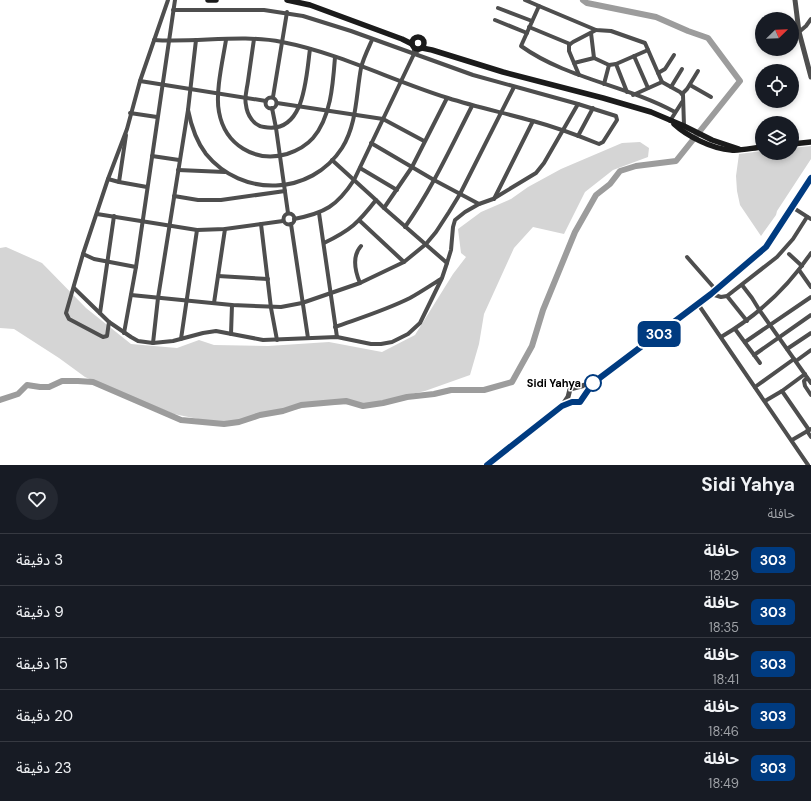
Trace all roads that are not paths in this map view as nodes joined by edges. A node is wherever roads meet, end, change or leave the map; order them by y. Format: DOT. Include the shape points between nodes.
graph roads {
  1 [pos="168,0"];
  2 [pos="175,0"];
  3 [pos="208,0"];
  4 [pos="216,0"];
  5 [pos="287,0"];
  6 [pos="525,0"];
  7 [pos="795,0"];
  8 [pos="539,6"];
  9 [pos="498,8"];
  10 [pos="173,10"];
  11 [pos="287,12"];
  12 [pos="796,12"];
  13 [pos="811,19"];
  14 [pos="495,20"];
  15 [pos="532,21"];
  16 [pos="529,27"];
  17 [pos="596,30"];
  18 [pos="799,32"];
  19 [pos="527,33"];
  20 [pos="590,33"];
  21 [pos="402,38"];
  22 [pos="414,38"];
  23 [pos="254,39"];
  24 [pos="154,40"];
  25 [pos="196,40"];
  26 [pos="226,40"];
  27 [pos="372,40"];
  28 [pos="169,41"];
  29 [pos="282,42"];
  30 [pos="570,44"];
  31 [pos="413,46"];
  32 [pos="422,46"];
  33 [pos="310,49"];
  34 [pos="648,50"];
  35 [pos="414,54"];
  36 [pos="634,56"];
  37 [pos="674,56"];
  38 [pos="335,57"];
  39 [pos="594,58"];
  40 [pos="574,63"];
  41 [pos="616,64"];
  42 [pos="609,65"];
  43 [pos="362,66"];
  44 [pos="682,69"];
  45 [pos="698,71"];
  46 [pos="658,73"];
  47 [pos="579,75"];
  48 [pos="811,77"];
  49 [pos="140,81"];
  50 [pos="402,81"];
  51 [pos="662,82"];
  52 [pos="162,84"];
  53 [pos="604,84"];
  54 [pos="690,85"];
  55 [pos="514,86"];
  56 [pos="671,87"];
  57 [pos="190,88"];
  58 [pos="648,88"];
  59 [pos="627,92"];
  60 [pos="219,93"];
  61 [pos="633,94"];
  62 [pos="682,94"];
  63 [pos="246,97"];
  64 [pos="273,97"];
  65 [pos="711,97"];
  66 [pos="447,98"];
  67 [pos="266,101"];
  68 [pos="682,102"];
  69 [pos="277,103"];
  70 [pos="578,104"];
  71 [pos="300,106"];
  72 [pos="472,106"];
  73 [pos="272,108"];
  74 [pos="593,108"];
  75 [pos="188,110"];
  76 [pos="327,110"];
  77 [pos="130,112"];
  78 [pos="675,112"];
  79 [pos="500,113"];
  80 [pos="354,115"];
  81 [pos="157,117"];
  82 [pos="383,119"];
  83 [pos="533,121"];
  84 [pos="670,121"];
  85 [pos="684,126"];
  86 [pos="276,128"];
  87 [pos="126,129"];
  88 [pos="562,130"];
  89 [pos="689,131"];
  90 [pos="578,136"];
  91 [pos="424,141"];
  92 [pos="811,142"];
  93 [pos="371,143"];
  94 [pos="799,143"];
  95 [pos="755,148"];
  96 [pos="152,156"];
  97 [pos="280,156"];
  98 [pos="179,160"];
  99 [pos="332,160"];
  100 [pos="412,167"];
  101 [pos="360,168"];
  102 [pos="178,170"];
  103 [pos="225,172"];
  104 [pos="811,178"];
  105 [pos="108,179"];
  106 [pos="354,180"];
  107 [pos="434,180"];
  108 [pos="119,182"];
  109 [pos="285,185"];
  110 [pos="809,185"];
  111 [pos="147,187"];
  112 [pos="397,190"];
  113 [pos="285,191"];
  114 [pos="460,194"];
  115 [pos="174,196"];
  116 [pos="493,199"];
  117 [pos="376,200"];
  118 [pos="479,204"];
  119 [pos="792,207"];
  120 [pos="384,208"];
  121 [pos="288,213"];
  122 [pos="319,213"];
  123 [pos="97,214"];
  124 [pos="114,216"];
  125 [pos="809,218"];
  126 [pos="294,219"];
  127 [pos="283,220"];
  128 [pos="142,221"];
  129 [pos="360,221"];
  130 [pos="261,224"];
  131 [pos="291,224"];
  132 [pos="169,226"];
  133 [pos="405,227"];
  134 [pos="225,229"];
  135 [pos="197,230"];
  136 [pos="324,243"];
  137 [pos="426,244"];
  138 [pos="361,246"];
  139 [pos="811,253"];
  140 [pos="83,254"];
  141 [pos="789,254"];
  142 [pos="688,257"];
  143 [pos="107,262"];
  144 [pos="404,262"];
  145 [pos="447,263"];
  146 [pos="136,267"];
  147 [pos="801,268"];
  148 [pos="218,276"];
  149 [pos="442,278"];
  150 [pos="268,279"];
  151 [pos="809,281"];
  152 [pos="360,283"];
  153 [pos="742,285"];
  154 [pos="811,287"];
  155 [pos="74,288"];
  156 [pos="716,290"];
  157 [pos="330,293"];
  158 [pos="711,294"];
  159 [pos="131,295"];
  160 [pos="727,296"];
  161 [pos="811,297"];
  162 [pos="158,298"];
  163 [pos="186,301"];
  164 [pos="214,302"];
  165 [pos="302,303"];
  166 [pos="698,304"];
  167 [pos="232,305"];
  168 [pos="271,308"];
  169 [pos="760,311"];
  170 [pos="100,313"];
  171 [pos="811,315"];
  172 [pos="747,321"];
  173 [pos="109,322"];
  174 [pos="770,326"];
  175 [pos="335,327"];
  176 [pos="735,329"];
  177 [pos="124,333"];
  178 [pos="811,333"];
  179 [pos="231,334"];
  180 [pos="337,337"];
  181 [pos="721,337"];
  182 [pos="779,337"];
  183 [pos="308,338"];
  184 [pos="181,340"];
  185 [pos="277,340"];
  186 [pos="745,342"];
  187 [pos="153,343"];
  188 [pos="787,349"];
  189 [pos="811,350"];
  190 [pos="754,355"];
  191 [pos="795,360"];
  192 [pos="760,363"];
  193 [pos="811,372"];
  194 [pos="806,376"];
  195 [pos="593,383"];
  196 [pos="811,383"];
  197 [pos="575,387"];
  198 [pos="755,387"];
  199 [pos="782,391"];
  200 [pos="811,395"];
  201 [pos="583,396"];
  202 [pos="568,397"];
  203 [pos="765,401"];
  204 [pos="572,402"];
  205 [pos="562,406"];
  206 [pos="809,430"];
  207 [pos="811,437"];
  208 [pos="792,440"];
  209 [pos="809,464"];
  210 [pos="487,465"];
  1 -- 24 [label="street"];
  2 -- 10 [label="street"];
  3 -- 4 [label="main road"];
  5 -- 21 [label="main road" via="310,5"];
  6 -- 8 [label="street"];
  7 -- 12 [label="street"];
  8 -- 15 [label="street"];
  8 -- 17 [label="street"];
  9 -- 15 [label="street"];
  10 -- 11 [label="street"];
  10 -- 28 [label="street"];
  11 -- 27 [label="street" via="314,18"];
  11 -- 29 [label="street"];
  13 -- 18 [label="street"];
  14 -- 19 [label="street"];
  15 -- 16 [label="street"];
  16 -- 19 [label="street"];
  16 -- 30 [label="street"];
  17 -- 20 [label="street"];
  17 -- 34 [label="street" via="612,31 635,38 645,43"];
  18 -- 48 [label="street"];
  19 -- 47 [label="street" via="521,46 540,58"];
  20 -- 30 [label="street"];
  20 -- 39 [label="street"];
  21 -- 22 [label="main road"];
  21 -- 31 [label="main road"];
  22 -- 31 [label="main road"];
  22 -- 32 [label="main road" via="421,37"];
  23 -- 26 [label="street"];
  23 -- 29 [label="street"];
  23 -- 63 [label="street"];
  24 -- 28 [label="street"];
  24 -- 49 [label="street"];
  25 -- 26 [label="street"];
  25 -- 28 [label="street"];
  25 -- 57 [label="street"];
  26 -- 60 [label="street"];
  27 -- 35 [label="street"];
  27 -- 43 [label="street"];
  28 -- 52 [label="street"];
  29 -- 33 [label="street"];
  29 -- 64 [label="street"];
  30 -- 40 [label="street"];
  31 -- 32 [label="main road"];
  31 -- 35 [label="street"];
  32 -- 35 [label="street"];
  32 -- 84 [label="main road" via="510,74 651,112"];
  33 -- 38 [label="street"];
  33 -- 71 [label="street"];
  34 -- 36 [label="street"];
  34 -- 46 [label="street"];
  35 -- 50 [label="street"];
  35 -- 55 [label="street" via="473,75"];
  36 -- 41 [label="street"];
  36 -- 58 [label="street"];
  37 -- 46 [label="street" via="665,69"];
  38 -- 43 [label="street"];
  38 -- 76 [label="street"];
  39 -- 40 [label="street"];
  39 -- 42 [label="street"];
  40 -- 47 [label="street"];
  41 -- 42 [label="street"];
  41 -- 59 [label="street"];
  42 -- 53 [label="street"];
  43 -- 50 [label="street"];
  43 -- 80 [label="street"];
  44 -- 56 [label="street"];
  45 -- 54 [label="street"];
  46 -- 51 [label="street"];
  47 -- 53 [label="street"];
  49 -- 52 [label="street"];
  49 -- 77 [label="street"];
  50 -- 66 [label="street"];
  50 -- 82 [label="street"];
  51 -- 56 [label="street"];
  51 -- 58 [label="street"];
  52 -- 57 [label="street"];
  52 -- 81 [label="street"];
  53 -- 59 [label="street"];
  54 -- 62 [label="street"];
  54 -- 65 [label="street"];
  55 -- 70 [label="street"];
  55 -- 79 [label="street"];
  56 -- 62 [label="street"];
  57 -- 60 [label="street"];
  57 -- 75 [label="street"];
  58 -- 61 [label="street"];
  59 -- 61 [label="street"];
  60 -- 63 [label="street"];
  60 -- 97 [label="street" via="218,110 230,137 241,147 255,154 266,157"];
  61 -- 78 [label="street"];
  62 -- 68 [label="street"];
  63 -- 67 [label="street"];
  63 -- 86 [label="street" via="245,105 250,118 261,127"];
  64 -- 67 [label="street"];
  64 -- 69 [label="street"];
  66 -- 72 [label="street"];
  66 -- 91 [label="street"];
  67 -- 73 [label="street" via="267,106"];
  68 -- 78 [label="street"];
  68 -- 85 [label="street"];
  69 -- 71 [label="street"];
  69 -- 73 [label="street"];
  70 -- 74 [label="street"];
  70 -- 88 [label="street"];
  71 -- 76 [label="street"];
  71 -- 86 [label="street" via="292,120"];
  72 -- 79 [label="street"];
  72 -- 107 [label="street"];
  73 -- 86 [label="street"];
  74 -- 90 [label="street"];
  74 -- 90 [label="street" via="616,116 617,120 601,144"];
  75 -- 98 [label="street"];
  75 -- 103 [label="street" via="202,148"];
  76 -- 80 [label="street"];
  76 -- 97 [label="street" via="313,138 299,149"];
  77 -- 81 [label="street"];
  77 -- 87 [label="street"];
  78 -- 84 [label="street"];
  79 -- 83 [label="street"];
  79 -- 114 [label="street"];
  80 -- 82 [label="street"];
  80 -- 99 [label="street" via="347,139"];
  81 -- 96 [label="street"];
  82 -- 91 [label="street"];
  82 -- 93 [label="street"];
  83 -- 88 [label="street"];
  83 -- 116 [label="street"];
  84 -- 85 [label="main road"];
  84 -- 89 [label="main road"];
  85 -- 89 [label="main road"];
  86 -- 97 [label="street"];
  87 -- 105 [label="street"];
  87 -- 108 [label="street"];
  88 -- 90 [label="street"];
  88 -- 116 [label="street" via="536,173"];
  89 -- 95 [label="main road" via="710,142 739,149"];
  91 -- 100 [label="street"];
  92 -- 94 [label="main road"];
  93 -- 100 [label="street"];
  93 -- 101 [label="street"];
  96 -- 98 [label="street"];
  96 -- 111 [label="street"];
  97 -- 109 [label="street"];
  98 -- 102 [label="street"];
  99 -- 106 [label="street"];
  99 -- 109 [label="street" via="307,178"];
  100 -- 107 [label="street"];
  100 -- 112 [label="street"];
  101 -- 106 [label="street"];
  101 -- 112 [label="street"];
  102 -- 103 [label="street"];
  102 -- 115 [label="street"];
  103 -- 109 [label="street" via="256,185"];
  104 -- 110 [label="street"];
  105 -- 108 [label="street"];
  105 -- 123 [label="street"];
  106 -- 117 [label="street"];
  106 -- 122 [label="street" via="336,202"];
  107 -- 114 [label="street"];
  107 -- 133 [label="street"];
  108 -- 111 [label="street"];
  109 -- 113 [label="street"];
  110 -- 119 [label="street"];
  111 -- 128 [label="street"];
  112 -- 120 [label="street"];
  113 -- 115 [label="street" via="221,200"];
  113 -- 121 [label="street"];
  114 -- 118 [label="street"];
  114 -- 137 [label="street"];
  115 -- 132 [label="street"];
  116 -- 118 [label="street"];
  117 -- 120 [label="street"];
  117 -- 129 [label="street"];
  118 -- 145 [label="street" via="456,220"];
  119 -- 125 [label="street"];
  119 -- 156 [label="street" via="766,247"];
  120 -- 133 [label="street"];
  121 -- 126 [label="street" via="293,215"];
  121 -- 127 [label="street"];
  122 -- 126 [label="street"];
  122 -- 136 [label="street"];
  123 -- 124 [label="street"];
  123 -- 140 [label="street"];
  124 -- 128 [label="street"];
  124 -- 143 [label="street"];
  125 -- 153 [label="street" via="784,250"];
  126 -- 131 [label="street"];
  127 -- 130 [label="street"];
  127 -- 131 [label="street"];
  128 -- 132 [label="street"];
  128 -- 146 [label="street"];
  129 -- 136 [label="street"];
  129 -- 144 [label="street"];
  130 -- 134 [label="street"];
  130 -- 150 [label="street"];
  131 -- 165 [label="street"];
  132 -- 135 [label="street"];
  132 -- 162 [label="street"];
  133 -- 137 [label="street"];
  134 -- 135 [label="street"];
  134 -- 148 [label="street"];
  135 -- 163 [label="street"];
  136 -- 157 [label="street"];
  137 -- 144 [label="street"];
  137 -- 145 [label="street"];
  138 -- 152 [label="street" via="355,255"];
  139 -- 147 [label="street"];
  140 -- 143 [label="street"];
  140 -- 155 [label="street"];
  141 -- 147 [label="street"];
  142 -- 156 [label="street"];
  143 -- 146 [label="street"];
  143 -- 170 [label="street"];
  144 -- 152 [label="street"];
  145 -- 149 [label="street"];
  146 -- 159 [label="street"];
  147 -- 151 [label="street"];
  147 -- 169 [label="street"];
  148 -- 150 [label="street"];
  148 -- 164 [label="street"];
  149 -- 175 [label="street" via="411,298"];
  149 -- 180 [label="street" via="420,323 408,334 381,344"];
  150 -- 168 [label="street"];
  151 -- 154 [label="street"];
  152 -- 157 [label="street"];
  153 -- 160 [label="street"];
  153 -- 169 [label="street"];
  155 -- 170 [label="street"];
  155 -- 173 [label="street" via="66,312 69,320 105,338"];
  156 -- 158 [label="street"];
  157 -- 165 [label="street"];
  157 -- 175 [label="street"];
  158 -- 160 [label="street"];
  158 -- 166 [label="street"];
  159 -- 162 [label="street"];
  159 -- 177 [label="street"];
  160 -- 172 [label="street"];
  161 -- 174 [label="street"];
  162 -- 163 [label="street"];
  162 -- 187 [label="street"];
  163 -- 164 [label="street"];
  163 -- 184 [label="street"];
  164 -- 167 [label="street"];
  165 -- 168 [label="street"];
  165 -- 183 [label="street"];
  166 -- 181 [label="street"];
  166 -- 195 [label="street"];
  167 -- 168 [label="street"];
  167 -- 179 [label="street"];
  168 -- 185 [label="street"];
  169 -- 172 [label="street"];
  169 -- 174 [label="street"];
  170 -- 173 [label="street"];
  171 -- 182 [label="street"];
  172 -- 176 [label="street"];
  173 -- 177 [label="street"];
  174 -- 182 [label="street"];
  174 -- 186 [label="street"];
  175 -- 180 [label="street"];
  176 -- 181 [label="street"];
  176 -- 186 [label="street"];
  177 -- 187 [label="street" via="138,341"];
  178 -- 188 [label="street"];
  179 -- 184 [label="street" via="209,332"];
  179 -- 185 [label="street"];
  180 -- 183 [label="street"];
  181 -- 198 [label="street"];
  182 -- 188 [label="street"];
  182 -- 190 [label="street"];
  183 -- 185 [label="street"];
  184 -- 187 [label="street"];
  186 -- 190 [label="street"];
  188 -- 191 [label="street"];
  189 -- 191 [label="street"];
  190 -- 192 [label="street"];
  191 -- 194 [label="street"];
  191 -- 198 [label="street"];
  193 -- 194 [label="street"];
  194 -- 196 [label="street"];
  194 -- 199 [label="street"];
  194 -- 200 [label="street" via="804,384"];
  195 -- 197 [label="street"];
  195 -- 201 [label="street"];
  197 -- 201 [label="street" via="582,391"];
  197 -- 202 [label="street" via="568,391"];
  198 -- 203 [label="street"];
  199 -- 203 [label="street"];
  199 -- 206 [label="street"];
  201 -- 204 [label="street" via="580,402"];
  202 -- 204 [label="street"];
  202 -- 205 [label="street"];
  203 -- 208 [label="street"];
  204 -- 205 [label="street"];
  205 -- 210 [label="street"];
  206 -- 207 [label="street"];
  206 -- 208 [label="street"];
  208 -- 209 [label="street"];
}
